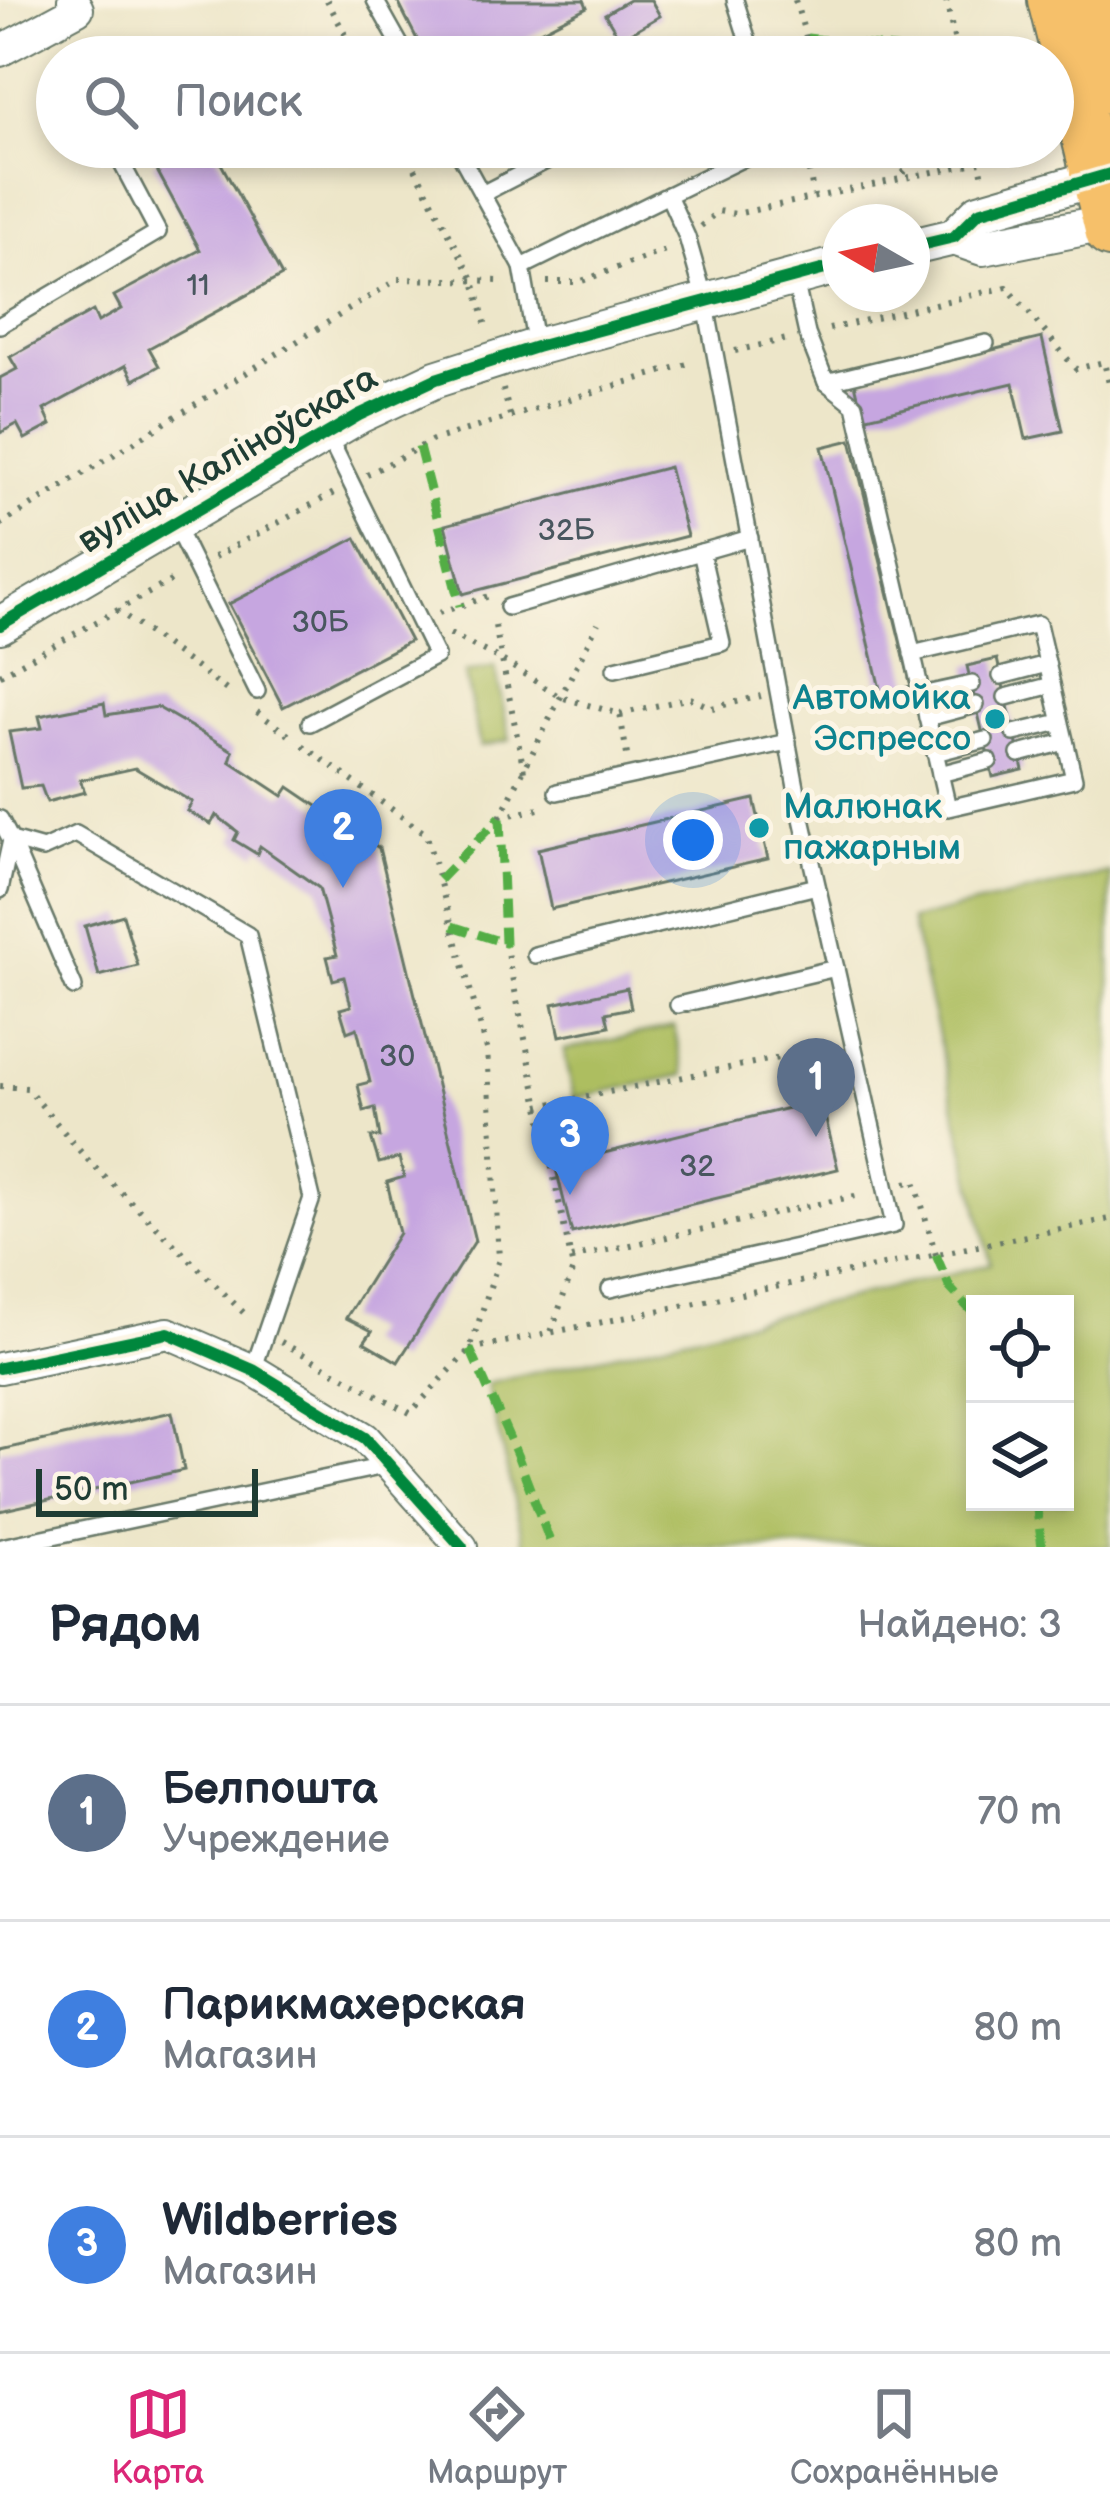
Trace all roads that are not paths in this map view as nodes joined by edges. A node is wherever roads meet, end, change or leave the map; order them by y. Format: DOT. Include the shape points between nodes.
graph roads {
  1 [pos="375,0"];
  2 [pos="735,0"];
  3 [pos="1052,0"];
  4 [pos="1087,0"];
  5 [pos="79,3"];
  6 [pos="395,36"];
  7 [pos="745,36"];
  8 [pos="1062,36"];
  9 [pos="0,51"];
  10 [pos="1074,82"];
  11 [pos="1110,89"];
  12 [pos="124,168"];
  13 [pos="468,168"];
  14 [pos="532,168"];
  15 [pos="723,168"];
  16 [pos="482,194"];
  17 [pos="668,195"];
  18 [pos="1107,206"];
  19 [pos="930,243"];
  20 [pos="822,270"];
  21 [pos="523,274"];
  22 [pos="795,277"];
  23 [pos="705,300"];
  24 [pos="0,325"];
  25 [pos="986,343"];
  26 [pos="536,347"];
  27 [pos="826,382"];
  28 [pos="327,434"];
  29 [pos="174,523"];
  30 [pos="750,538"];
  31 [pos="701,552"];
  32 [pos="508,607"];
  33 [pos="0,625"];
  34 [pos="911,654"];
  35 [pos="1047,664"];
  36 [pos="615,669"];
  37 [pos="1001,676"];
  38 [pos="972,684"];
  39 [pos="1052,685"];
  40 [pos="257,691"];
  41 [pos="921,695"];
  42 [pos="1006,697"];
  43 [pos="976,705"];
  44 [pos="927,718"];
  45 [pos="1060,722"];
  46 [pos="310,723"];
  47 [pos="1014,733"];
  48 [pos="985,740"];
  49 [pos="788,742"];
  50 [pos="1065,742"];
  51 [pos="935,753"];
  52 [pos="1019,754"];
  53 [pos="989,761"];
  54 [pos="940,774"];
  55 [pos="557,792"];
  56 [pos="0,819"];
  57 [pos="11,840"];
  58 [pos="818,886"];
  59 [pos="0,890"];
  60 [pos="535,955"];
  61 [pos="836,968"];
  62 [pos="74,987"];
  63 [pos="678,1005"];
  64 [pos="610,1288"];
  65 [pos="0,1368"];
  66 [pos="253,1370"];
  67 [pos="389,1465"];
  68 [pos="62,1541"];
  69 [pos="1,1547"];
  70 [pos="462,1547"];
  1 -- 6 [label="lane"];
  2 -- 7 [label="lane"];
  3 -- 8 [label="main road"];
  4 -- 11 [label="main road"];
  5 -- 9 [label="street"];
  10 -- 18 [label="main road"];
  12 -- 24 [label="lane" via="158,232"];
  13 -- 16 [label="lane"];
  14 -- 16 [label="lane"];
  15 -- 17 [label="lane"];
  16 -- 21 [label="lane"];
  17 -- 21 [label="lane"];
  17 -- 23 [label="lane"];
  18 -- 19 [label="street" via="983,247 954,237"];
  20 -- 22 [label="street, вуліца Каліноўскага"];
  21 -- 26 [label="lane"];
  22 -- 23 [label="street, вуліца Каліноўскага"];
  22 -- 27 [label="lane"];
  23 -- 26 [label="street, вуліца Каліноўскага"];
  23 -- 30 [label="lane"];
  25 -- 27 [label="lane"];
  26 -- 28 [label="street, вуліца Каліноўскага" via="436,379"];
  27 -- 34 [label="lane" via="855,405"];
  28 -- 29 [label="street, вуліца Каліноўскага"];
  28 -- 46 [label="lane" via="436,656"];
  29 -- 33 [label="street, вуліца Каліноўскага"];
  29 -- 40 [label="lane"];
  30 -- 31 [label="lane"];
  30 -- 49 [label="lane"];
  31 -- 32 [label="lane"];
  31 -- 36 [label="lane" via="722,644"];
  34 -- 35 [label="lane" via="1038,624"];
  34 -- 41 [label="lane"];
  35 -- 37 [label="lane"];
  35 -- 39 [label="lane"];
  38 -- 41 [label="lane"];
  39 -- 42 [label="lane"];
  39 -- 45 [label="lane"];
  41 -- 44 [label="lane"];
  43 -- 44 [label="lane"];
  44 -- 51 [label="lane"];
  45 -- 47 [label="lane"];
  45 -- 50 [label="lane"];
  48 -- 51 [label="lane"];
  49 -- 55 [label="lane"];
  49 -- 58 [label="lane"];
  50 -- 52 [label="lane"];
  50 -- 54 [label="lane" via="1074,779 948,808"];
  51 -- 54 [label="lane"];
  53 -- 54 [label="lane"];
  56 -- 57 [label="lane"];
  57 -- 59 [label="lane"];
  57 -- 62 [label="lane"];
  57 -- 66 [label="lane" via="43,849 76,834 248,934 312,1198"];
  58 -- 60 [label="lane"];
  58 -- 61 [label="lane"];
  61 -- 63 [label="lane"];
  61 -- 64 [label="lane" via="894,1226"];
  65 -- 66 [label="street" via="168,1334"];
  66 -- 67 [label="street" via="365,1438"];
  67 -- 68 [label="lane"];
  67 -- 70 [label="street"];
  68 -- 69 [label="lane"];
}
